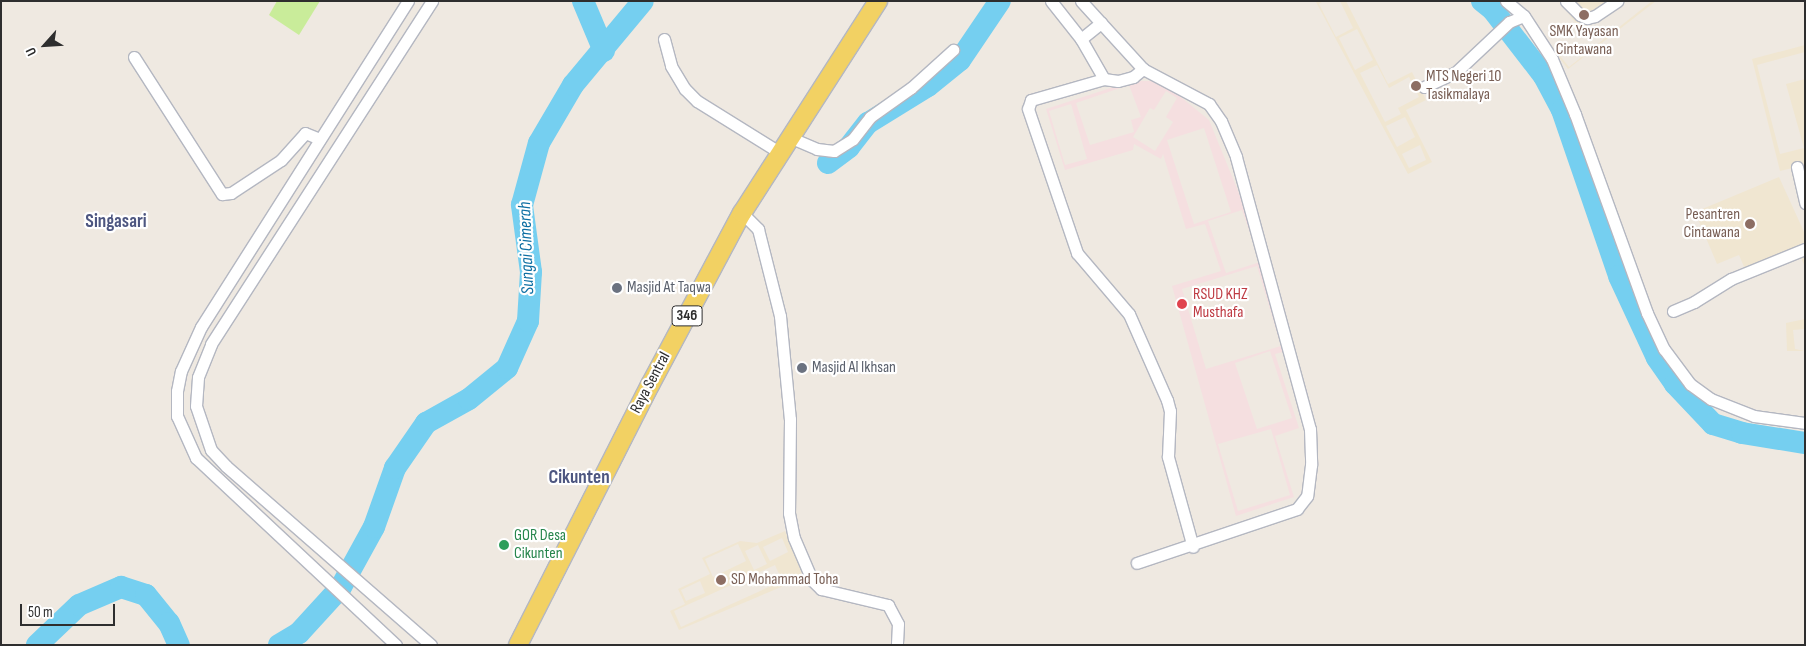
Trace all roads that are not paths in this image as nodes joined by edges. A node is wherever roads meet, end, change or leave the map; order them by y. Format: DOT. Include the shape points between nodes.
graph roads {
  1 [pos="408,1"];
  2 [pos="432,1"];
  3 [pos="878,1"];
  4 [pos="1051,1"];
  5 [pos="1081,1"];
  6 [pos="1506,1"];
  7 [pos="1566,1"];
  8 [pos="1617,1"];
  9 [pos="1524,16"];
  10 [pos="1101,23"];
  11 [pos="664,39"];
  12 [pos="1081,39"];
  13 [pos="953,50"];
  14 [pos="134,57"];
  15 [pos="1143,69"];
  16 [pos="1104,79"];
  17 [pos="354,86"];
  18 [pos="1424,87"];
  19 [pos="371,99"];
  20 [pos="790,137"];
  21 [pos="320,139"];
  22 [pos="779,152"];
  23 [pos="1797,167"];
  24 [pos="1805,203"];
  25 [pos="742,213"];
  26 [pos="1805,249"];
  27 [pos="239,269"];
  28 [pos="252,279"];
  29 [pos="1673,311"];
  30 [pos="1805,423"];
  31 [pos="1193,546"];
  32 [pos="1137,563"];
  33 [pos="342,570"];
  34 [pos="331,584"];
  35 [pos="396,645"];
  36 [pos="431,645"];
  37 [pos="518,645"];
  38 [pos="897,645"];
  1 -- 17 [label="street"];
  2 -- 19 [label="street"];
  3 -- 20 [label="main road, Raya Sentral / 346"];
  4 -- 12 [label="street"];
  5 -- 10 [label="street"];
  6 -- 9 [label="street"];
  7 -- 8 [label="street" via="1580,16 1587,18"];
  9 -- 18 [label="street" via="1509,22 1456,72"];
  9 -- 30 [label="street" via="1552,59 1647,313 1664,349 1690,384 1711,399 1754,416"];
  10 -- 12 [label="street"];
  10 -- 15 [label="street"];
  11 -- 22 [label="street" via="671,66 685,90 697,101"];
  12 -- 16 [label="street"];
  13 -- 20 [label="street" via="911,88 870,117 853,139 834,151 817,149"];
  14 -- 21 [label="street" via="222,194 231,193 281,160 305,133"];
  15 -- 16 [label="street" via="1118,81"];
  15 -- 31 [label="street" via="1209,104 1221,121 1236,157 1310,429 1312,465 1307,496 1296,509"];
  16 -- 31 [label="street" via="1031,100 1028,109 1077,253 1129,314 1167,400 1170,411 1168,457"];
  17 -- 19 [label="street"];
  17 -- 21 [label="street"];
  19 -- 28 [label="street"];
  20 -- 22 [label="main road, Raya Sentral / 346"];
  21 -- 27 [label="street"];
  22 -- 25 [label="main road, Raya Sentral / 346"];
  23 -- 24 [label="street"];
  25 -- 37 [label="main road, Raya Sentral / 346"];
  25 -- 38 [label="street" via="758,229 780,316 790,419 789,513 794,538 812,580 821,589 888,606 898,624"];
  26 -- 29 [label="street" via="1731,279"];
  27 -- 28 [label="street"];
  27 -- 34 [label="street" via="201,327 182,371 176,391 177,416 196,458"];
  28 -- 33 [label="street" via="211,344 198,377 196,406 211,450"];
  31 -- 32 [label="street"];
  33 -- 34 [label="street"];
  33 -- 36 [label="street"];
  34 -- 35 [label="street"];
}
